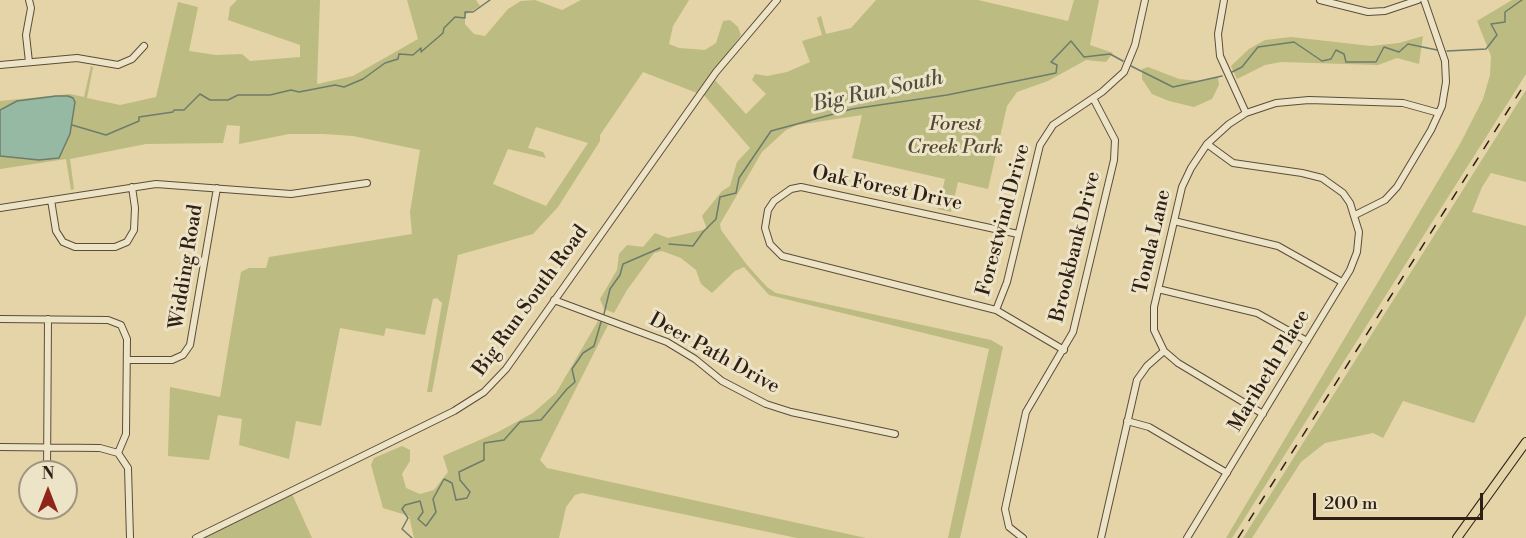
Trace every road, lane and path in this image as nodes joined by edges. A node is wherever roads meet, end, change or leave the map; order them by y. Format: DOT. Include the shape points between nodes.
graph roads {
  1 [pos="29,0"];
  2 [pos="777,0"];
  3 [pos="1145,0"];
  4 [pos="1224,0"];
  5 [pos="1320,0"];
  6 [pos="1418,0"];
  7 [pos="1424,0"];
  8 [pos="1332,2"];
  9 [pos="144,46"];
  10 [pos="29,62"];
  11 [pos="0,64"];
  12 [pos="1093,98"];
  13 [pos="1439,112"];
  14 [pos="1246,114"];
  15 [pos="1206,144"];
  16 [pos="367,183"];
  17 [pos="132,188"];
  18 [pos="217,188"];
  19 [pos="51,200"];
  20 [pos="0,208"];
  21 [pos="1355,215"];
  22 [pos="1174,221"];
  23 [pos="1018,234"];
  24 [pos="1342,282"];
  25 [pos="1158,289"];
  26 [pos="554,300"];
  27 [pos="996,310"];
  28 [pos="0,319"];
  29 [pos="48,319"];
  30 [pos="1307,341"];
  31 [pos="1064,350"];
  32 [pos="1164,351"];
  33 [pos="127,360"];
  34 [pos="1263,414"];
  35 [pos="1127,421"];
  36 [pos="895,434"];
  37 [pos="1526,442"];
  38 [pos="0,447"];
  39 [pos="47,448"];
  40 [pos="118,453"];
  41 [pos="47,460"];
  42 [pos="1227,473"];
  43 [pos="1020,536"];
  44 [pos="130,538"];
  45 [pos="196,538"];
  46 [pos="1101,538"];
  47 [pos="1187,538"];
  48 [pos="1457,538"];
  1 -- 10 [label="street"];
  2 -- 26 [label="street, Big Run South Road" via="716,72"];
  3 -- 12 [label="street, Forestwind Drive" via="1124,72"];
  4 -- 14 [label="street" via="1218,34 1220,56"];
  5 -- 8 [label="street"];
  6 -- 8 [label="street" via="1376,12"];
  7 -- 13 [label="street" via="1445,61 1445,94"];
  9 -- 10 [label="street" via="132,59 118,65 77,58"];
  10 -- 11 [label="street"];
  12 -- 23 [label="street, Forestwind Drive" via="1053,125 1040,145"];
  12 -- 31 [label="street, Brookbank Drive" via="1115,140 1114,160 1078,317"];
  13 -- 14 [label="street, Tonda Lane" via="1403,103 1293,100"];
  13 -- 21 [label="street" via="1397,187 1385,200"];
  14 -- 15 [label="street, Tonda Lane"];
  15 -- 21 [label="street" via="1233,163 1322,178 1343,193"];
  15 -- 22 [label="street, Tonda Lane" via="1186,177"];
  16 -- 18 [label="street" via="291,194"];
  17 -- 18 [label="street" via="168,183"];
  17 -- 19 [label="street"];
  17 -- 19 [label="street" via="135,219 130,239 115,247 67,245 57,235"];
  18 -- 33 [label="street, Widding Road" via="192,339 186,351 172,360"];
  19 -- 20 [label="street"];
  21 -- 24 [label="street, Maribeth Place" via="1359,232 1357,252"];
  22 -- 24 [label="street" via="1278,246"];
  22 -- 25 [label="street, Tonda Lane"];
  23 -- 27 [label="street, Forestwind Drive"];
  23 -- 27 [label="street, Oak Forest Drive" via="811,188 791,189 780,195 765,220 766,237 782,256"];
  24 -- 30 [label="street, Maribeth Place"];
  25 -- 30 [label="street" via="1257,313"];
  25 -- 32 [label="street, Tonda Lane" via="1153,319"];
  26 -- 36 [label="street, Deer Path Drive" via="667,342 722,381 766,404"];
  26 -- 45 [label="street, Big Run South Road" via="506,369 484,392 454,411"];
  27 -- 31 [label="street"];
  28 -- 29 [label="street"];
  29 -- 33 [label="street" via="108,320 122,325 128,339"];
  29 -- 39 [label="street"];
  30 -- 34 [label="street, Maribeth Place"];
  31 -- 43 [label="street, Brookbank Drive" via="1026,412 1005,503 1007,521"];
  32 -- 34 [label="street"];
  32 -- 35 [label="street" via="1137,380"];
  33 -- 40 [label="street" via="126,434"];
  34 -- 42 [label="street, Maribeth Place"];
  35 -- 42 [label="street" via="1149,427"];
  35 -- 46 [label="street"];
  37 -- 48 [label="main road"];
  38 -- 39 [label="street"];
  39 -- 40 [label="street" via="100,448"];
  39 -- 41 [label="street"];
  40 -- 44 [label="street" via="128,468"];
  42 -- 47 [label="street, Maribeth Place"];
}
